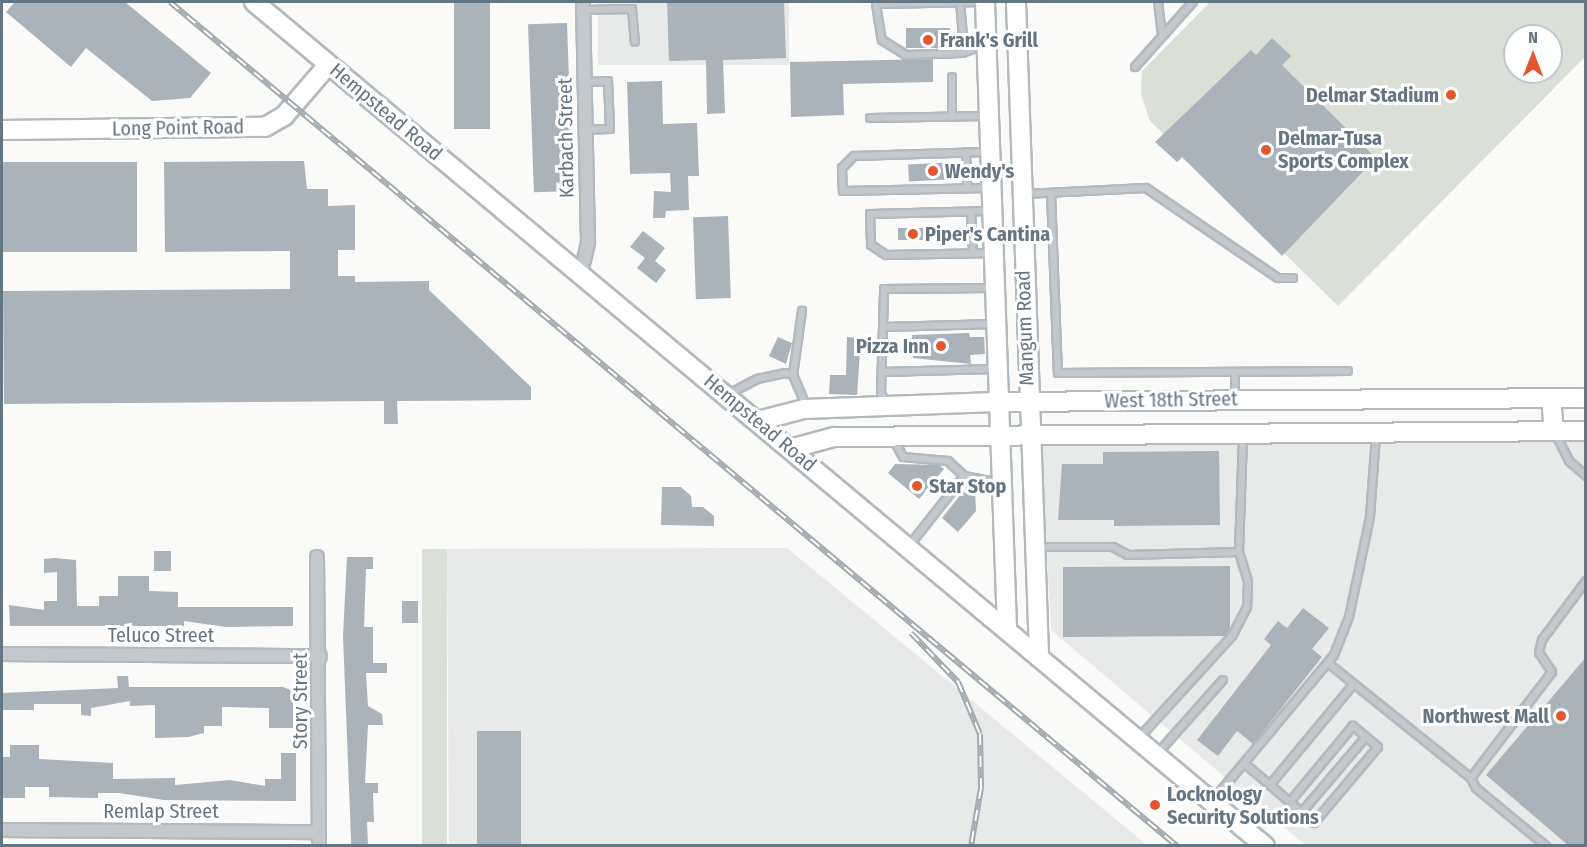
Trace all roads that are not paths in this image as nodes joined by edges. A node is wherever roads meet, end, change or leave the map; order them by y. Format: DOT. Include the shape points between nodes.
graph roads {
  1 [pos="254,2"];
  2 [pos="960,2"];
  3 [pos="985,2"];
  4 [pos="1016,2"];
  5 [pos="1158,2"];
  6 [pos="1193,2"];
  7 [pos="583,6"];
  8 [pos="1162,33"];
  9 [pos="635,42"];
  10 [pos="986,45"];
  11 [pos="328,65"];
  12 [pos="1135,67"];
  13 [pos="952,77"];
  14 [pos="585,82"];
  15 [pos="989,116"];
  16 [pos="952,117"];
  17 [pos="870,118"];
  18 [pos="2,130"];
  19 [pos="586,130"];
  20 [pos="966,152"];
  21 [pos="990,152"];
  22 [pos="967,188"];
  23 [pos="1052,193"];
  24 [pos="1021,197"];
  25 [pos="992,200"];
  26 [pos="971,212"];
  27 [pos="994,253"];
  28 [pos="972,254"];
  29 [pos="581,273"];
  30 [pos="1293,278"];
  31 [pos="995,288"];
  32 [pos="802,311"];
  33 [pos="996,324"];
  34 [pos="883,327"];
  35 [pos="996,369"];
  36 [pos="1348,371"];
  37 [pos="882,372"];
  38 [pos="1235,372"];
  39 [pos="793,375"];
  40 [pos="727,395"];
  41 [pos="1551,398"];
  42 [pos="1586,398"];
  43 [pos="1374,399"];
  44 [pos="1238,400"];
  45 [pos="996,402"];
  46 [pos="1027,402"];
  47 [pos="887,406"];
  48 [pos="808,409"];
  49 [pos="758,421"];
  50 [pos="1586,431"];
  51 [pos="1376,432"];
  52 [pos="1554,432"];
  53 [pos="1244,433"];
  54 [pos="998,435"];
  55 [pos="1030,435"];
  56 [pos="892,436"];
  57 [pos="790,449"];
  58 [pos="964,476"];
  59 [pos="1586,476"];
  60 [pos="1000,483"];
  61 [pos="908,546"];
  62 [pos="1033,547"];
  63 [pos="1239,552"];
  64 [pos="317,557"];
  65 [pos="1586,581"];
  66 [pos="1007,628"];
  67 [pos="2,654"];
  68 [pos="1039,655"];
  69 [pos="320,656"];
  70 [pos="1328,663"];
  71 [pos="1223,680"];
  72 [pos="1354,684"];
  73 [pos="1365,738"];
  74 [pos="1139,739"];
  75 [pos="1157,754"];
  76 [pos="1245,764"];
  77 [pos="1471,778"];
  78 [pos="1270,785"];
  79 [pos="1213,801"];
  80 [pos="1290,802"];
  81 [pos="1302,812"];
  82 [pos="2,830"];
  83 [pos="320,831"];
  84 [pos="320,846"];
  85 [pos="1265,846"];
  86 [pos="1546,846"];
  1 -- 11 [label="main road, Hempstead Road"];
  2 -- 3 [label="lane"];
  2 -- 10 [label="lane" via="963,37"];
  2 -- 10 [label="lane" via="876,4 882,40 906,55 962,53"];
  3 -- 10 [label="main road, Mangum Road"];
  4 -- 24 [label="main road, Mangum Road"];
  5 -- 8 [label="lane"];
  6 -- 8 [label="lane"];
  7 -- 9 [label="lane" via="633,9"];
  7 -- 14 [label="street, Karbach Street"];
  8 -- 12 [label="lane"];
  10 -- 15 [label="main road, Mangum Road"];
  11 -- 18 [label="main road, Long Point Road" via="285,116 265,127"];
  11 -- 29 [label="main road, Hempstead Road"];
  13 -- 16 [label="lane"];
  14 -- 19 [label="street, Karbach Street"];
  14 -- 19 [label="lane" via="608,81 610,129"];
  15 -- 16 [label="lane"];
  15 -- 21 [label="main road, Mangum Road"];
  16 -- 17 [label="lane"];
  19 -- 29 [label="street, Karbach Street" via="588,242"];
  20 -- 21 [label="lane"];
  20 -- 22 [label="lane"];
  20 -- 22 [label="lane" via="854,156 842,168 843,190"];
  21 -- 25 [label="main road, Mangum Road"];
  22 -- 25 [label="lane"];
  23 -- 24 [label="lane"];
  23 -- 30 [label="lane" via="1146,188 1278,278"];
  23 -- 38 [label="lane" via="1058,373"];
  24 -- 25 [label="main road"];
  24 -- 46 [label="main road, Mangum Road"];
  25 -- 26 [label="lane"];
  25 -- 27 [label="main road, Mangum Road"];
  26 -- 28 [label="lane"];
  26 -- 28 [label="lane" via="870,214 871,245 886,255"];
  27 -- 28 [label="lane"];
  27 -- 31 [label="main road, Mangum Road"];
  29 -- 40 [label="main road, Hempstead Road"];
  31 -- 33 [label="main road, Mangum Road"];
  31 -- 34 [label="lane" via="884,289"];
  32 -- 39 [label="lane"];
  33 -- 34 [label="lane"];
  33 -- 35 [label="main road, Mangum Road"];
  34 -- 37 [label="lane"];
  35 -- 37 [label="lane"];
  35 -- 45 [label="main road, Mangum Road"];
  36 -- 38 [label="lane"];
  37 -- 47 [label="lane" via="881,393"];
  38 -- 44 [label="lane"];
  39 -- 40 [label="lane" via="757,379"];
  39 -- 48 [label="lane"];
  40 -- 49 [label="main road, Hempstead Road"];
  41 -- 42 [label="main road, West 18th Street"];
  41 -- 43 [label="main road, West 18th Street"];
  41 -- 52 [label="main road"];
  43 -- 44 [label="main road, West 18th Street"];
  43 -- 51 [label="main road"];
  44 -- 46 [label="main road, West 18th Street"];
  44 -- 53 [label="main road"];
  45 -- 46 [label="main road, West 18th Street"];
  45 -- 47 [label="main road, West 18th Street"];
  45 -- 54 [label="main road, Mangum Road"];
  46 -- 55 [label="main road, Mangum Road"];
  47 -- 48 [label="main road, West 18th Street"];
  47 -- 56 [label="main road"];
  48 -- 49 [label="main road, West 18th Street"];
  49 -- 57 [label="main road, Hempstead Road"];
  50 -- 52 [label="main road, West 18th Street"];
  51 -- 52 [label="main road, West 18th Street"];
  51 -- 53 [label="main road, West 18th Street"];
  51 -- 70 [label="lane" via="1379,455 1354,595"];
  52 -- 59 [label="lane" via="1569,461"];
  53 -- 55 [label="main road, West 18th Street"];
  53 -- 63 [label="lane" via="1239,446"];
  54 -- 55 [label="main road, West 18th Street"];
  54 -- 56 [label="main road, West 18th Street"];
  54 -- 60 [label="main road, Mangum Road"];
  55 -- 62 [label="main road, Mangum Road"];
  56 -- 57 [label="main road, West 18th Street" via="834,437"];
  56 -- 58 [label="lane" via="903,457 948,461"];
  57 -- 61 [label="main road, Hempstead Road"];
  58 -- 60 [label="lane"];
  58 -- 61 [label="lane"];
  60 -- 66 [label="main road, Mangum Road"];
  61 -- 66 [label="main road, Hempstead Road"];
  62 -- 63 [label="lane" via="1113,548 1128,555"];
  62 -- 68 [label="main road, Mangum Road"];
  63 -- 74 [label="lane" via="1248,582 1247,607 1233,635"];
  64 -- 69 [label="street, Story Street"];
  65 -- 77 [label="lane" via="1542,640 1539,653 1552,672"];
  66 -- 68 [label="main road, Hempstead Road"];
  67 -- 69 [label="street, Teluco Street"];
  68 -- 74 [label="main road, Hempstead Road"];
  69 -- 83 [label="street, Story Street"];
  70 -- 72 [label="lane"];
  70 -- 76 [label="lane"];
  71 -- 75 [label="lane"];
  72 -- 77 [label="lane"];
  72 -- 78 [label="lane"];
  73 -- 80 [label="lane" via="1353,726"];
  73 -- 81 [label="lane"];
  73 -- 81 [label="lane" via="1378,747 1314,823"];
  74 -- 75 [label="main road, Hempstead Road"];
  75 -- 79 [label="main road, Hempstead Road"];
  76 -- 78 [label="lane"];
  76 -- 79 [label="lane"];
  77 -- 86 [label="lane" via="1476,788"];
  78 -- 80 [label="lane"];
  79 -- 85 [label="main road, Hempstead Road"];
  80 -- 81 [label="lane"];
  82 -- 83 [label="street, Remlap Street"];
  83 -- 84 [label="street, Story Street"];
}
